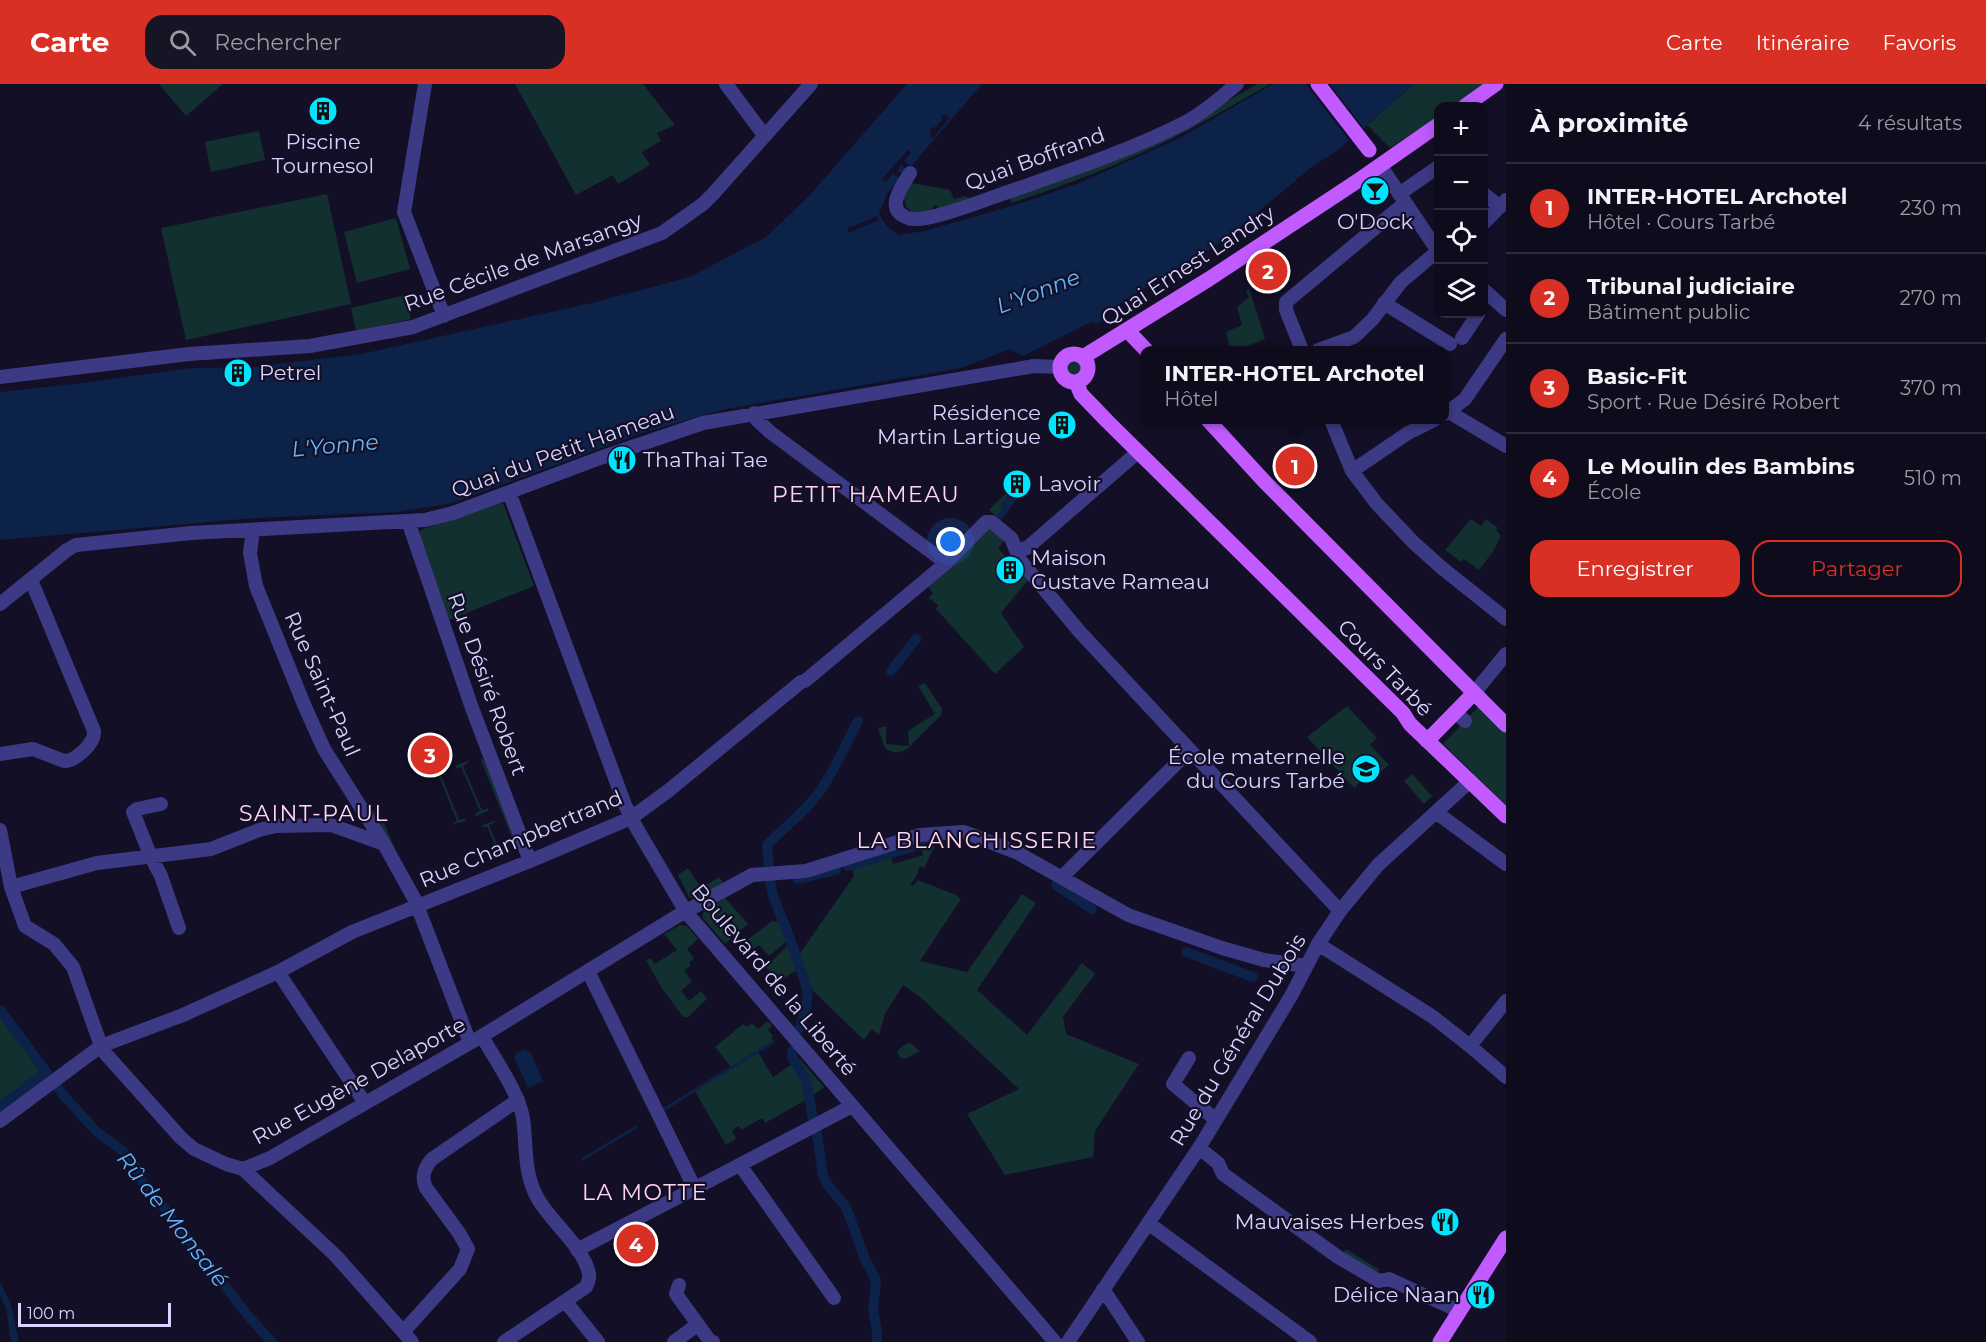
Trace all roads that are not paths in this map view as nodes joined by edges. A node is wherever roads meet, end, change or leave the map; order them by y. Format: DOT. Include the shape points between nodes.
graph roads {
  1 [pos="425,84"];
  2 [pos="726,84"];
  3 [pos="811,84"];
  4 [pos="1237,84"];
  5 [pos="1318,84"];
  6 [pos="1496,84"];
  7 [pos="1471,102"];
  8 [pos="1434,128"];
  9 [pos="764,135"];
  10 [pos="1425,135"];
  11 [pos="1367,147"];
  12 [pos="1380,165"];
  13 [pos="1434,171"];
  14 [pos="910,173"];
  15 [pos="1488,196"];
  16 [pos="1402,199"];
  17 [pos="1503,204"];
  18 [pos="1314,209"];
  19 [pos="1488,219"];
  20 [pos="1434,245"];
  21 [pos="1434,254"];
  22 [pos="1488,298"];
  23 [pos="1384,303"];
  24 [pos="1506,310"];
  25 [pos="444,316"];
  26 [pos="1475,318"];
  27 [pos="1127,330"];
  28 [pos="1506,339"];
  29 [pos="1141,346"];
  30 [pos="1300,346"];
  31 [pos="1331,346"];
  32 [pos="1083,357"];
  33 [pos="1059,367"];
  34 [pos="0,377"];
  35 [pos="1076,382"];
  36 [pos="1449,411"];
  37 [pos="754,413"];
  38 [pos="1449,414"];
  39 [pos="1212,424"];
  40 [pos="1333,424"];
  41 [pos="1426,424"];
  42 [pos="1506,446"];
  43 [pos="1138,452"];
  44 [pos="1352,471"];
  45 [pos="509,492"];
  46 [pos="408,521"];
  47 [pos="252,530"];
  48 [pos="1016,550"];
  49 [pos="946,563"];
  50 [pos="31,580"];
  51 [pos="0,604"];
  52 [pos="1506,619"];
  53 [pos="1505,657"];
  54 [pos="1474,693"];
  55 [pos="1506,724"];
  56 [pos="1427,741"];
  57 [pos="1190,750"];
  58 [pos="0,754"];
  59 [pos="1470,782"];
  60 [pos="160,804"];
  61 [pos="1437,813"];
  62 [pos="1506,816"];
  63 [pos="631,818"];
  64 [pos="0,830"];
  65 [pos="384,844"];
  66 [pos="151,857"];
  67 [pos="530,861"];
  68 [pos="1506,864"];
  69 [pos="1062,877"];
  70 [pos="10,888"];
  71 [pos="418,905"];
  72 [pos="1340,911"];
  73 [pos="686,912"];
  74 [pos="179,928"];
  75 [pos="1318,944"];
  76 [pos="1306,966"];
  77 [pos="588,970"];
  78 [pos="278,972"];
  79 [pos="1506,1002"];
  80 [pos="476,1039"];
  81 [pos="101,1046"];
  82 [pos="1470,1046"];
  83 [pos="1189,1058"];
  84 [pos="1506,1077"];
  85 [pos="518,1100"];
  86 [pos="365,1103"];
  87 [pos="852,1106"];
  88 [pos="1216,1120"];
  89 [pos="0,1121"];
  90 [pos="1199,1148"];
  91 [pos="740,1165"];
  92 [pos="243,1169"];
  93 [pos="695,1189"];
  94 [pos="1148,1223"];
  95 [pos="1506,1238"];
  96 [pos="577,1250"];
  97 [pos="679,1285"];
  98 [pos="1103,1289"];
  99 [pos="834,1298"];
  100 [pos="565,1301"];
  101 [pos="1459,1311"];
  102 [pos="698,1325"];
  103 [pos="407,1337"];
  104 [pos="504,1342"];
  105 [pos="598,1342"];
  106 [pos="674,1342"];
  107 [pos="713,1342"];
  108 [pos="1055,1342"];
  109 [pos="1068,1342"];
  110 [pos="1138,1342"];
  111 [pos="1310,1342"];
  112 [pos="1440,1342"];
  1 -- 25 [label="street" via="404,212"];
  2 -- 9 [label="street"];
  3 -- 9 [label="street, Rue Cécile de Marsangy"];
  4 -- 14 [label="street, Quai Boffrand" via="1187,122 1113,154 923,219 907,218 895,206 896,195"];
  5 -- 11 [label="main road"];
  6 -- 7 [label="main road"];
  8 -- 10 [label="main road"];
  9 -- 25 [label="street, Rue Cécile de Marsangy" via="703,204 662,233"];
  10 -- 11 [label="main road" via="1394,149 1379,152"];
  10 -- 12 [label="main road, Quai Ernest Landry"];
  11 -- 18 [label="main road, Quai Ernest Landry" via="1364,163 1357,172"];
  12 -- 16 [label="street"];
  12 -- 18 [label="main road, Quai Ernest Landry"];
  13 -- 16 [label="street"];
  15 -- 17 [label="street"];
  16 -- 20 [label="street"];
  16 -- 30 [label="street" via="1285,304"];
  17 -- 19 [label="street"];
  18 -- 27 [label="main road, Quai Ernest Landry"];
  21 -- 23 [label="street" via="1401,282"];
  22 -- 24 [label="street"];
  23 -- 26 [label="street" via="1456,341"];
  23 -- 31 [label="street" via="1354,337"];
  25 -- 34 [label="street, Rue Cécile de Marsangy" via="413,327 310,346 189,354"];
  27 -- 29 [label="main road"];
  27 -- 32 [label="main road, Quai Ernest Landry"];
  28 -- 36 [label="street" via="1465,399"];
  32 -- 33 [label="main road, Quai Ernest Landry" via="1070,354"];
  32 -- 35 [label="main road" via="1088,365 1087,374"];
  33 -- 35 [label="main road" via="1065,380"];
  33 -- 37 [label="street, Quai du Petit Hameau" via="1034,366"];
  35 -- 43 [label="main road, Cours Tarbé" via="1081,394"];
  37 -- 45 [label="street, Quai du Petit Hameau" via="703,423"];
  37 -- 49 [label="street" via="771,432"];
  38 -- 42 [label="street"];
  39 -- 54 [label="main road"];
  40 -- 44 [label="street"];
  41 -- 44 [label="street"];
  43 -- 48 [label="street" via="1027,548"];
  43 -- 56 [label="main road, Cours Tarbé"];
  44 -- 52 [label="street" via="1414,543"];
  45 -- 46 [label="street, Quai du Petit Hameau" via="453,513"];
  45 -- 63 [label="street, Boulevard de la Liberté"];
  46 -- 47 [label="street, Quai du Petit Hameau"];
  46 -- 67 [label="street, Rue Désiré Robert"];
  47 -- 50 [label="street, Quai du Petit Hameau" via="76,545"];
  47 -- 65 [label="street, Rue Saint-Paul" via="250,553 256,586 305,707 324,749"];
  48 -- 49 [label="street, Rue Champbertrand" via="1011,538 995,524 986,522"];
  48 -- 57 [label="street, Rue Champbertrand" via="1079,631"];
  49 -- 63 [label="street, Rue Champbertrand" via="806,681"];
  50 -- 51 [label="street"];
  50 -- 58 [label="street" via="94,737 69,761 33,749"];
  53 -- 54 [label="street"];
  54 -- 55 [label="main road"];
  54 -- 56 [label="main road, Cours Tarbé" via="1460,717"];
  56 -- 59 [label="main road"];
  57 -- 69 [label="street"];
  57 -- 72 [label="street, Rue Champbertrand"];
  59 -- 61 [label="street, Rue du Général Dubois"];
  59 -- 62 [label="main road"];
  60 -- 66 [label="street" via="134,812"];
  61 -- 68 [label="street"];
  61 -- 72 [label="street, Rue du Général Dubois" via="1378,865"];
  63 -- 67 [label="street, Rue Champbertrand"];
  63 -- 73 [label="street, Boulevard de la Liberté"];
  64 -- 70 [label="street, Rue Eugène Delaporte"];
  65 -- 66 [label="street" via="330,825 276,826 210,849"];
  65 -- 71 [label="street, Rue Saint-Paul"];
  66 -- 70 [label="street" via="98,863"];
  66 -- 74 [label="street"];
  67 -- 71 [label="street, Rue Champbertrand"];
  69 -- 73 [label="street, Rue Eugène Delaporte" via="1018,853 963,832 920,835 806,871 752,875"];
  69 -- 76 [label="street, Rue Eugène Delaporte" via="1128,915 1222,948"];
  70 -- 81 [label="street, Rue Eugène Delaporte" via="25,926 54,944 73,967"];
  71 -- 78 [label="street, Rue Champbertrand" via="352,932"];
  71 -- 80 [label="street, Rue Saint-Paul"];
  72 -- 75 [label="street, Rue du Général Dubois"];
  73 -- 77 [label="street, Rue Eugène Delaporte"];
  73 -- 87 [label="street, Boulevard de la Liberté"];
  75 -- 76 [label="street, Rue du Général Dubois"];
  75 -- 82 [label="street" via="1433,1017"];
  76 -- 88 [label="street, Rue du Général Dubois"];
  77 -- 80 [label="street, Rue Eugène Delaporte"];
  77 -- 93 [label="street"];
  78 -- 81 [label="street, Rue Champbertrand" via="183,1015"];
  78 -- 86 [label="street"];
  79 -- 82 [label="street"];
  80 -- 85 [label="street, Rue Saint-Paul"];
  80 -- 86 [label="street, Rue Eugène Delaporte"];
  81 -- 89 [label="street, Rue Champbertrand"];
  81 -- 92 [label="street, Rue Eugène Delaporte" via="181,1138 206,1155"];
  82 -- 84 [label="street"];
  83 -- 88 [label="street" via="1173,1084"];
  85 -- 96 [label="street, Rue Saint-Paul" via="531,1185"];
  85 -- 103 [label="street" via="432,1159 425,1169 426,1188 468,1250 460,1269"];
  86 -- 92 [label="street, Rue Eugène Delaporte" via="270,1158"];
  87 -- 91 [label="street"];
  87 -- 108 [label="street, Boulevard de la Liberté"];
  88 -- 90 [label="street, Rue du Général Dubois"];
  90 -- 94 [label="street, Rue du Général Dubois"];
  90 -- 101 [label="street" via="1218,1163 1222,1173 1338,1257 1379,1281 1389,1279"];
  91 -- 93 [label="street"];
  91 -- 99 [label="street"];
  92 -- 103 [label="street" via="336,1256"];
  93 -- 96 [label="street"];
  94 -- 98 [label="street, Rue du Général Dubois"];
  94 -- 111 [label="street"];
  95 -- 101 [label="main road"];
  96 -- 100 [label="street, Rue Saint-Paul" via="589,1280 586,1287"];
  97 -- 102 [label="street" via="676,1294"];
  98 -- 109 [label="street, Rue du Général Dubois"];
  98 -- 110 [label="street"];
  100 -- 104 [label="street"];
  100 -- 105 [label="street"];
  101 -- 112 [label="main road"];
  102 -- 106 [label="street"];
  102 -- 107 [label="street"];
}
